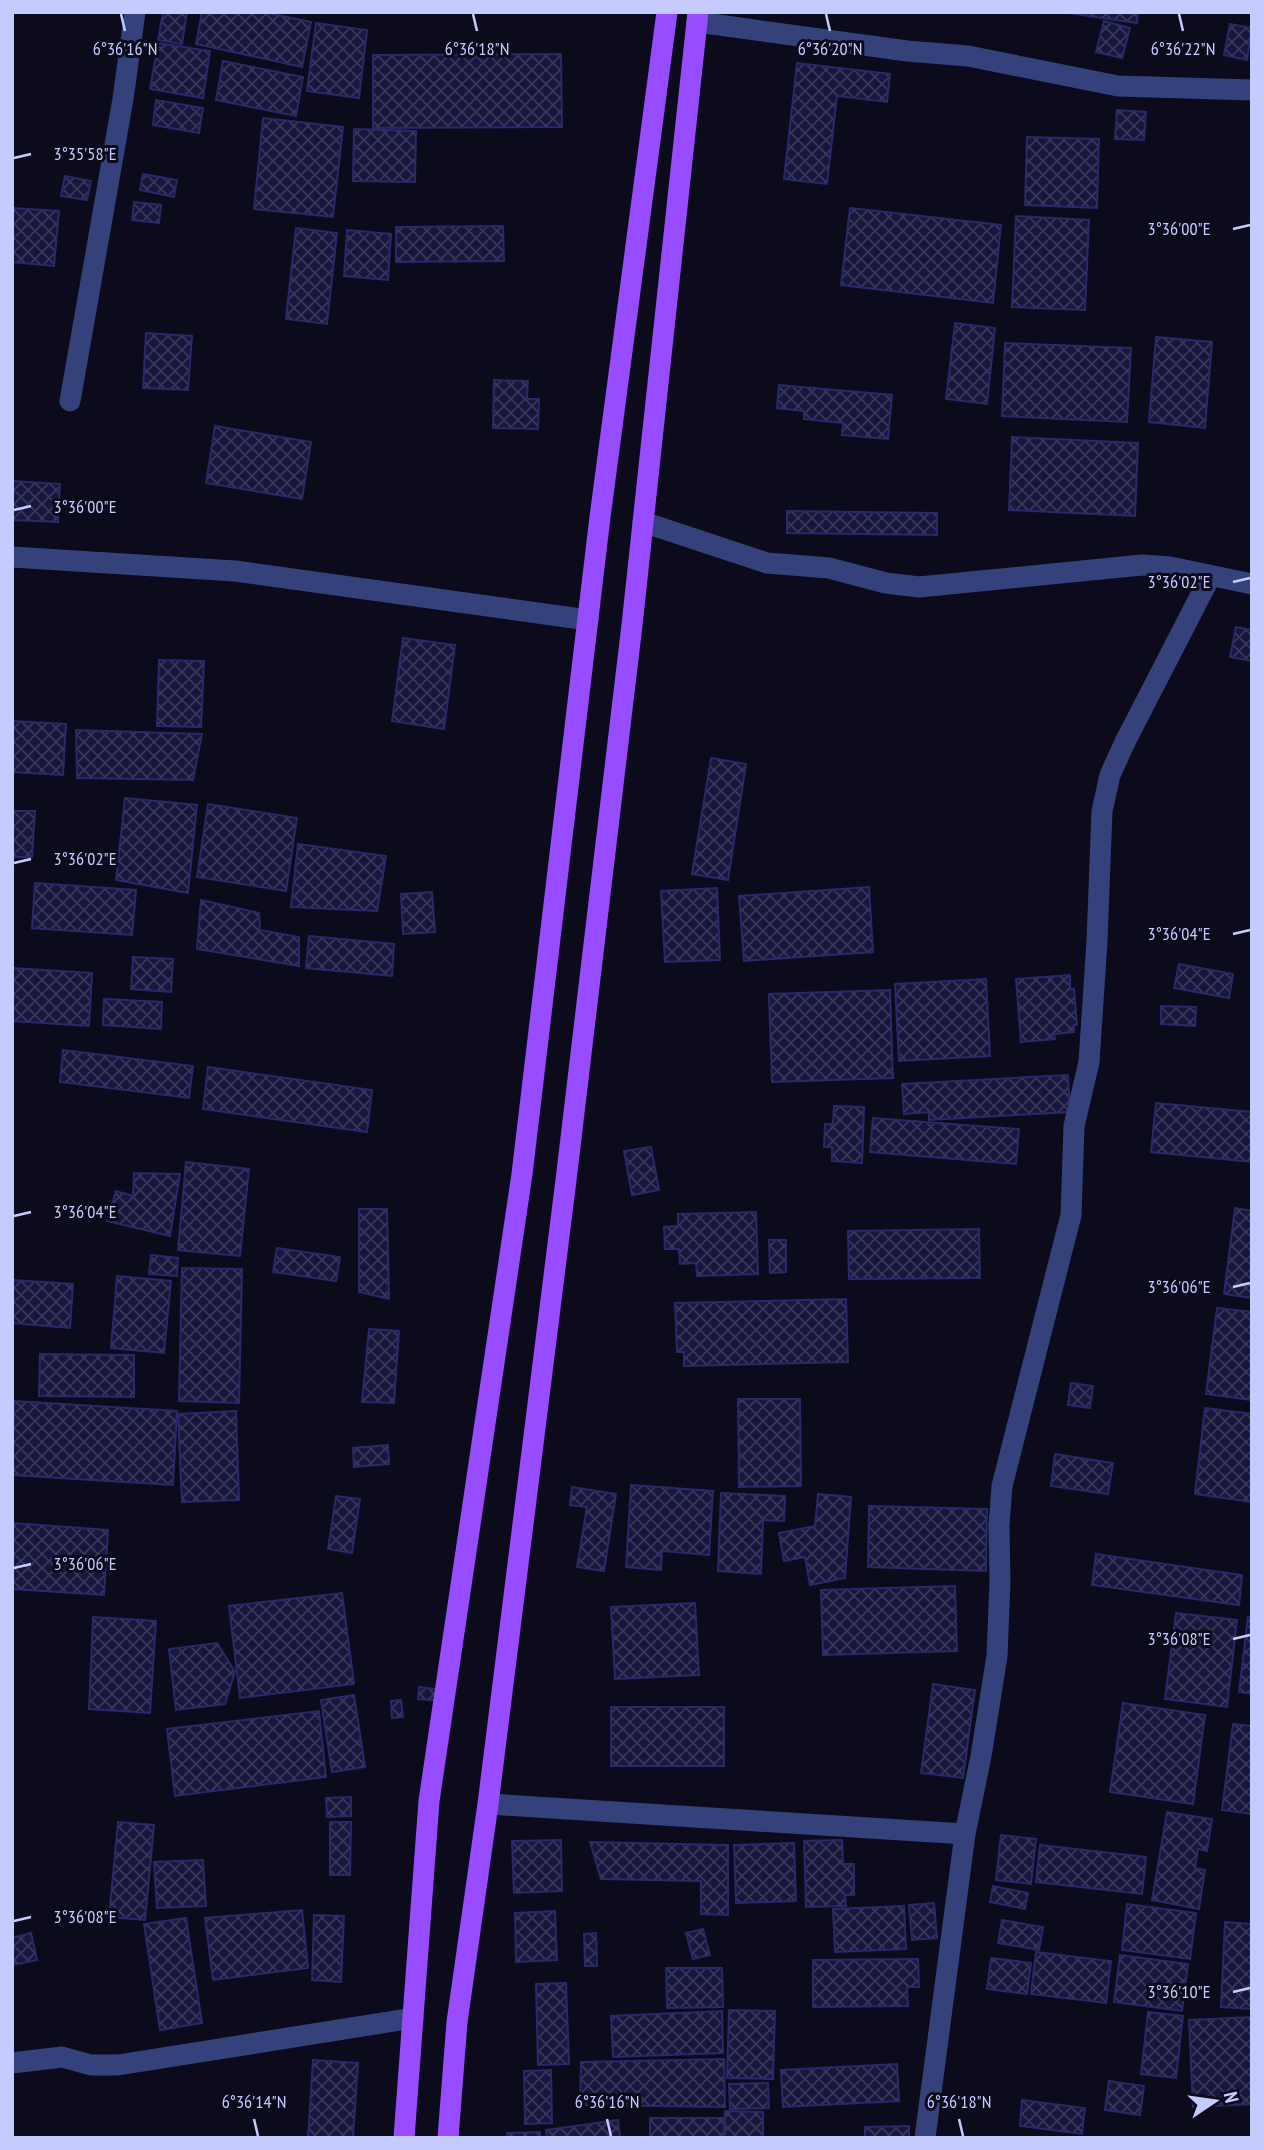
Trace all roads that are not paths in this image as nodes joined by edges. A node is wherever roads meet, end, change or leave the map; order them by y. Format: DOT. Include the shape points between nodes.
graph roads {
  1 [pos="135,12"];
  2 [pos="667,12"];
  3 [pos="697,17"];
  4 [pos="1252,90"];
  5 [pos="70,401"];
  6 [pos="643,522"];
  7 [pos="12,557"];
  8 [pos="1210,577"];
  9 [pos="1252,584"];
  10 [pos="588,620"];
  11 [pos="488,1804"];
  12 [pos="965,1834"];
  13 [pos="413,2018"];
  14 [pos="12,2063"];
  15 [pos="404,2138"];
  16 [pos="448,2138"];
  17 [pos="925,2138"];
  1 -- 5 [label="street"];
  2 -- 10 [label="main road"];
  3 -- 4 [label="street" via="907,51 968,56 1118,86"];
  3 -- 6 [label="main road"];
  6 -- 8 [label="street" via="767,563 829,568 919,587 1142,565"];
  6 -- 11 [label="main road"];
  7 -- 10 [label="street" via="235,571"];
  8 -- 9 [label="street"];
  8 -- 12 [label="street" via="1125,742 1110,775 1102,811 1091,1035 1074,1126 1071,1215 1002,1486 996,1656"];
  10 -- 13 [label="main road" via="522,1174 429,1801"];
  11 -- 12 [label="street"];
  11 -- 16 [label="main road" via="457,2022"];
  12 -- 17 [label="street"];
  13 -- 14 [label="street" via="118,2065 91,2065 62,2057"];
  13 -- 15 [label="main road"];
}
